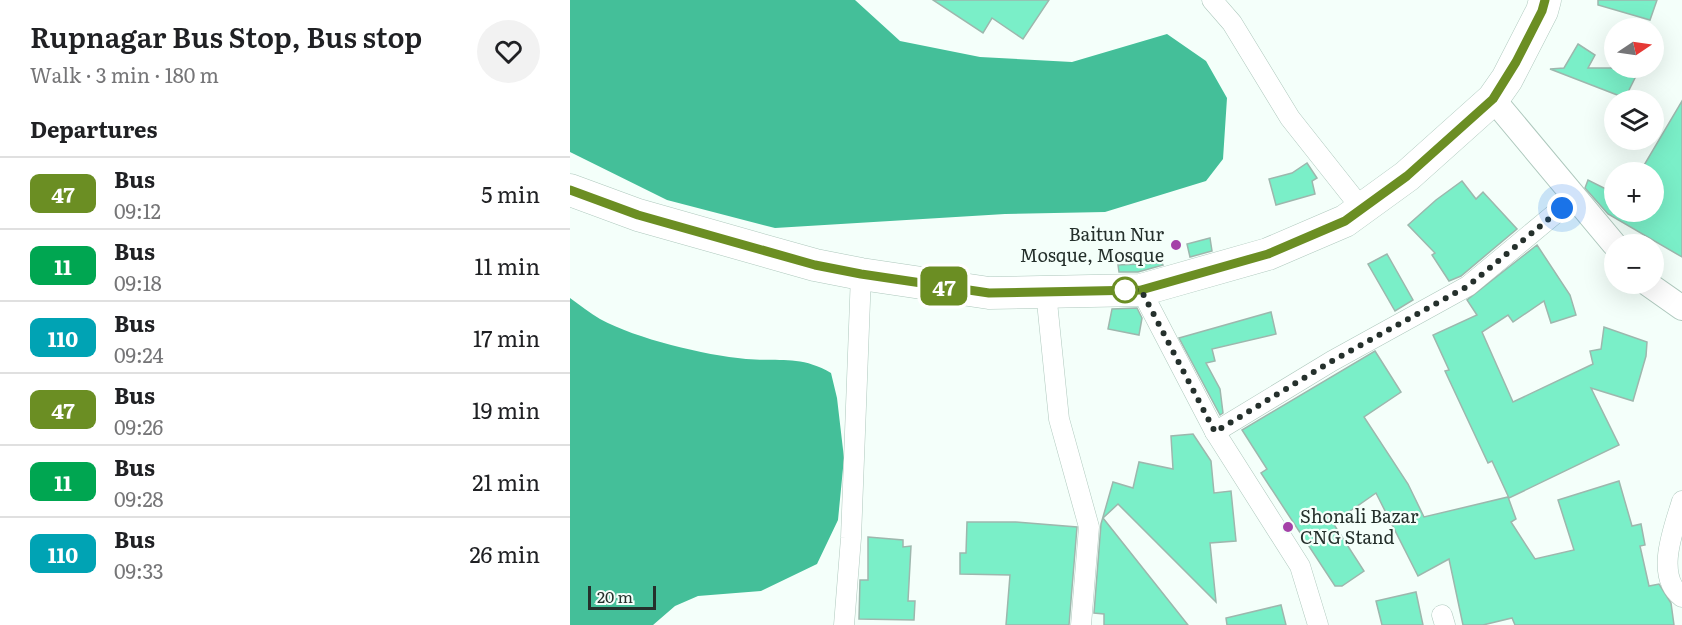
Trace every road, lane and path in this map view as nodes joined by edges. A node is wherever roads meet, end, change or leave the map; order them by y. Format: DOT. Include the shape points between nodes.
graph roads {
  1 [pos="1212,0"];
  2 [pos="1545,0"];
  3 [pos="1493,99"];
  4 [pos="571,197"];
  5 [pos="1574,198"];
  6 [pos="1362,209"];
  7 [pos="1605,234"];
  8 [pos="861,274"];
  9 [pos="1141,290"];
  10 [pos="1046,292"];
  11 [pos="1662,294"];
  12 [pos="1682,308"];
  13 [pos="1215,432"];
  14 [pos="1682,501"];
  15 [pos="1682,597"];
  16 [pos="844,625"];
  17 [pos="1081,625"];
  18 [pos="1318,625"];
  1 -- 6 [label="street" via="1232,22 1290,118"];
  2 -- 3 [label="highway"];
  3 -- 5 [label="street"];
  3 -- 6 [label="highway" via="1407,176"];
  4 -- 8 [label="highway" via="815,265"];
  5 -- 7 [label="street"];
  5 -- 13 [label="street" via="1468,286 1332,361"];
  6 -- 9 [label="highway" via="1345,221 1268,254"];
  8 -- 10 [label="highway" via="989,293"];
  8 -- 16 [label="street"];
  9 -- 10 [label="highway"];
  9 -- 13 [label="street"];
  10 -- 17 [label="street" via="1059,419 1089,527"];
  11 -- 12 [label="street"];
  13 -- 18 [label="street" via="1300,566"];
  14 -- 15 [label="street" via="1668,565 1670,581"];
}
